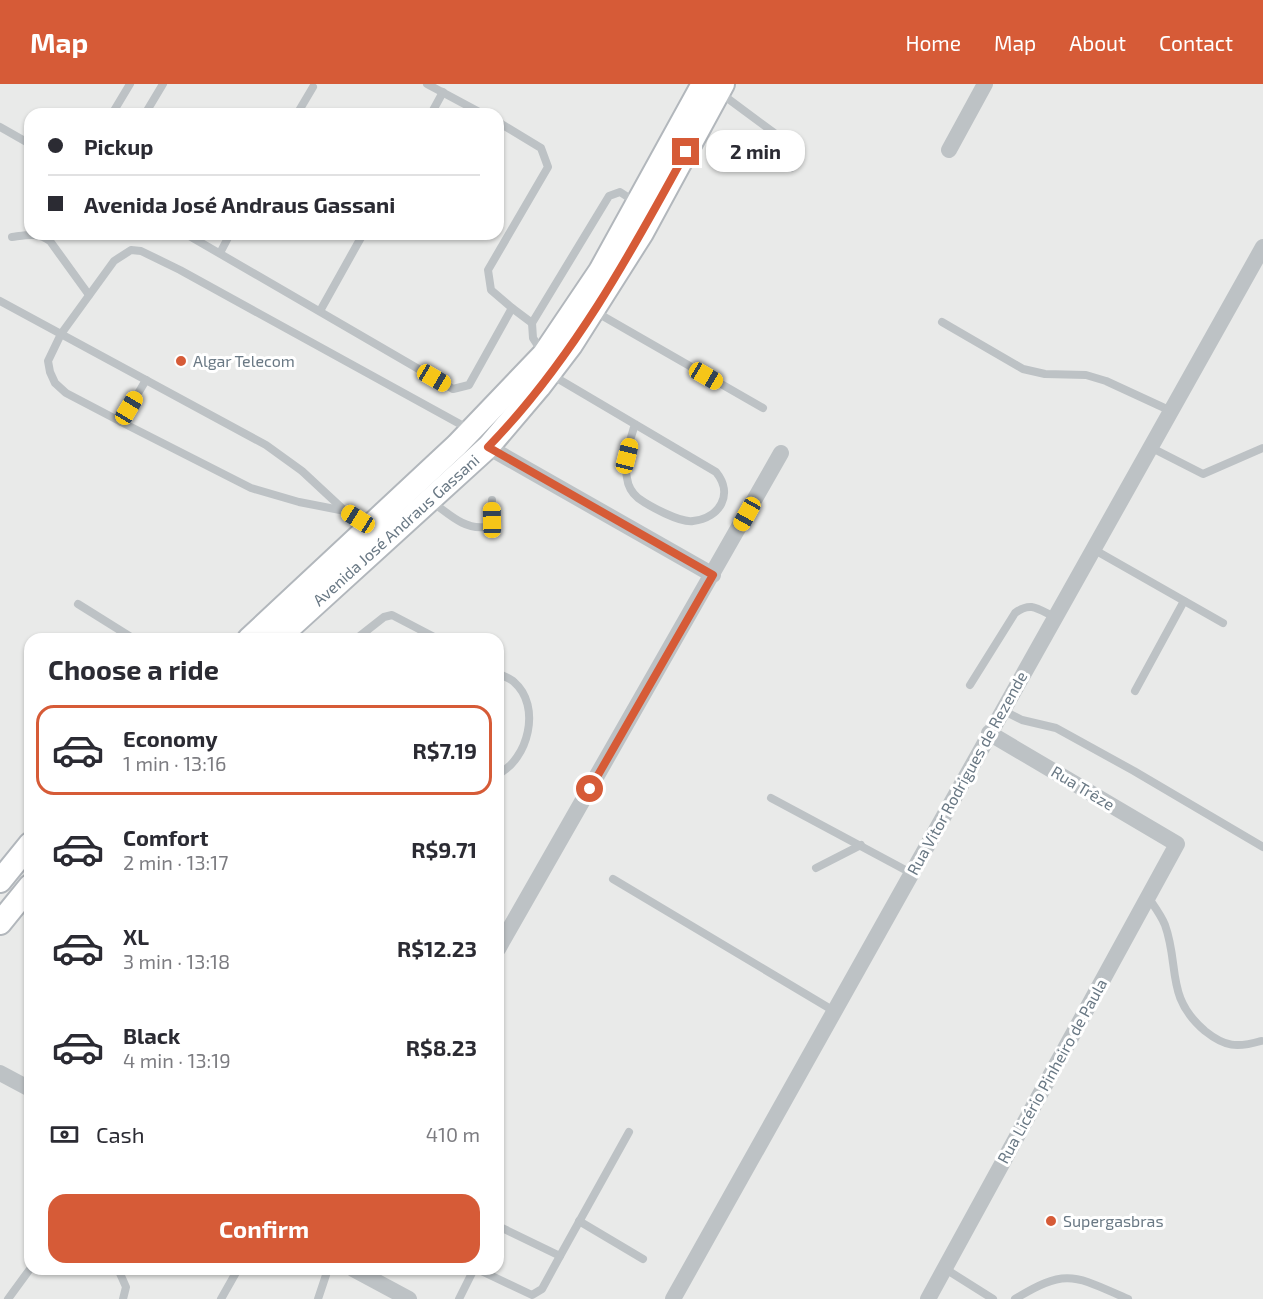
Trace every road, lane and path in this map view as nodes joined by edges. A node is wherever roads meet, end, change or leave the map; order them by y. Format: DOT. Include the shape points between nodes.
graph roads {
  1 [pos="130,84"];
  2 [pos="163,84"];
  3 [pos="427,84"];
  4 [pos="985,84"];
  5 [pos="715,86"];
  6 [pos="313,87"];
  7 [pos="443,92"];
  8 [pos="116,108"];
  9 [pos="149,108"];
  10 [pos="301,108"];
  11 [pos="434,108"];
  12 [pos="472,108"];
  13 [pos="504,126"];
  14 [pos="0,127"];
  15 [pos="24,141"];
  16 [pos="949,150"];
  17 [pos="791,168"];
  18 [pos="644,208"];
  19 [pos="24,235"];
  20 [pos="12,237"];
  21 [pos="47,240"];
  22 [pos="197,240"];
  23 [pos="227,240"];
  24 [pos="360,240"];
  25 [pos="1263,247"];
  26 [pos="220,253"];
  27 [pos="89,295"];
  28 [pos="0,301"];
  29 [pos="512,309"];
  30 [pos="593,310"];
  31 [pos="320,311"];
  32 [pos="942,322"];
  33 [pos="532,323"];
  34 [pos="62,334"];
  35 [pos="547,364"];
  36 [pos="146,380"];
  37 [pos="763,408"];
  38 [pos="1171,411"];
  39 [pos="121,422"];
  40 [pos="634,424"];
  41 [pos="472,430"];
  42 [pos="488,447"];
  43 [pos="1150,447"];
  44 [pos="1263,448"];
  45 [pos="781,453"];
  46 [pos="429,500"];
  47 [pos="492,500"];
  48 [pos="345,511"];
  49 [pos="367,538"];
  50 [pos="1093,549"];
  51 [pos="713,575"];
  52 [pos="1184,601"];
  53 [pos="78,604"];
  54 [pos="1054,618"];
  55 [pos="1223,624"];
  56 [pos="124,633"];
  57 [pos="256,633"];
  58 [pos="286,633"];
  59 [pos="363,633"];
  60 [pos="426,633"];
  61 [pos="504,676"];
  62 [pos="970,685"];
  63 [pos="1135,691"];
  64 [pos="1002,710"];
  65 [pos="989,733"];
  66 [pos="504,770"];
  67 [pos="771,798"];
  68 [pos="1177,844"];
  69 [pos="861,845"];
  70 [pos="1263,847"];
  71 [pos="24,857"];
  72 [pos="816,868"];
  73 [pos="911,873"];
  74 [pos="613,879"];
  75 [pos="0,881"];
  76 [pos="24,893"];
  77 [pos="1148,896"];
  78 [pos="0,923"];
  79 [pos="504,939"];
  80 [pos="834,1011"];
  81 [pos="1261,1041"];
  82 [pos="0,1072"];
  83 [pos="24,1086"];
  84 [pos="629,1132"];
  85 [pos="579,1221"];
  86 [pos="504,1229"];
  87 [pos="560,1256"];
  88 [pos="644,1259"];
  89 [pos="944,1268"];
  90 [pos="26,1275"];
  91 [pos="121,1275"];
  92 [pos="235,1275"];
  93 [pos="326,1275"];
  94 [pos="365,1275"];
  95 [pos="473,1275"];
  96 [pos="489,1275"];
  97 [pos="8,1299"];
  98 [pos="123,1299"];
  99 [pos="221,1299"];
  100 [pos="318,1299"];
  101 [pos="409,1299"];
  102 [pos="459,1299"];
  103 [pos="673,1299"];
  104 [pos="928,1299"];
  105 [pos="993,1299"];
  106 [pos="1015,1299"];
  107 [pos="1128,1299"];
  1 -- 8 [label="lane"];
  2 -- 9 [label="lane"];
  3 -- 7 [label="lane"];
  4 -- 16 [label="street"];
  5 -- 17 [label="lane" via="777,135 788,152"];
  5 -- 18 [label="main road, Avenida José Andraus Gassani"];
  6 -- 10 [label="lane"];
  7 -- 11 [label="lane"];
  7 -- 12 [label="lane"];
  13 -- 29 [label="lane" via="541,148 548,167 488,270 491,290"];
  14 -- 15 [label="lane"];
  18 -- 30 [label="main road, Avenida José Andraus Gassani"];
  18 -- 33 [label="lane" via="620,192 609,196"];
  18 -- 35 [label="main road, Avenida José Andraus Gassani" via="600,271"];
  19 -- 20 [label="lane"];
  21 -- 27 [label="lane"];
  22 -- 26 [label="lane"];
  23 -- 26 [label="lane"];
  24 -- 31 [label="lane"];
  25 -- 38 [label="street, Rua Vitor Rodrigues de Rezende"];
  26 -- 31 [label="lane"];
  27 -- 34 [label="lane"];
  27 -- 41 [label="lane" via="114,261 131,250 141,251"];
  28 -- 34 [label="lane"];
  29 -- 31 [label="lane" via="469,385 453,389"];
  29 -- 33 [label="lane"];
  30 -- 35 [label="main road, Avenida José Andraus Gassani" via="571,345"];
  30 -- 37 [label="lane"];
  32 -- 38 [label="lane" via="1023,369 1086,375"];
  33 -- 35 [label="lane" via="534,338"];
  34 -- 36 [label="lane"];
  34 -- 39 [label="lane" via="48,361 55,383 66,393"];
  35 -- 40 [label="lane"];
  35 -- 41 [label="main road, Avenida José Andraus Gassani"];
  35 -- 42 [label="main road, Avenida José Andraus Gassani"];
  36 -- 39 [label="lane"];
  36 -- 48 [label="lane" via="266,445 319,485"];
  38 -- 43 [label="street, Rua Vitor Rodrigues de Rezende"];
  39 -- 48 [label="lane" via="251,488"];
  40 -- 40 [label="lane" via="716,472 726,490 716,510 691,522 677,519 630,489 627,456"];
  41 -- 49 [label="main road, Avenida José Andraus Gassani"];
  42 -- 46 [label="main road, Avenida José Andraus Gassani"];
  42 -- 51 [label="street"];
  43 -- 44 [label="lane" via="1203,474"];
  43 -- 50 [label="street, Rua Vitor Rodrigues de Rezende"];
  45 -- 51 [label="street"];
  46 -- 47 [label="lane" via="462,523 478,528 492,520"];
  46 -- 49 [label="main road, Avenida José Andraus Gassani"];
  48 -- 49 [label="lane"];
  49 -- 57 [label="main road, Avenida José Andraus Gassani"];
  49 -- 58 [label="main road, Avenida José Andraus Gassani"];
  50 -- 52 [label="lane"];
  50 -- 54 [label="street, Rua Vitor Rodrigues de Rezende"];
  51 -- 79 [label="street"];
  52 -- 55 [label="lane"];
  52 -- 63 [label="lane"];
  53 -- 56 [label="lane"];
  54 -- 62 [label="lane" via="1032,606 1015,613"];
  54 -- 64 [label="street, Rua Vitor Rodrigues de Rezende"];
  59 -- 60 [label="lane" via="384,616 392,615"];
  61 -- 66 [label="lane" via="515,682 530,713 520,752"];
  64 -- 65 [label="street, Rua Vitor Rodrigues de Rezende"];
  64 -- 70 [label="lane" via="1022,720 1056,728"];
  65 -- 68 [label="street, Rua Trêze"];
  65 -- 73 [label="street, Rua Vitor Rodrigues de Rezende"];
  67 -- 69 [label="lane"];
  68 -- 77 [label="street, Rua Licério Pinheiro de Paula"];
  69 -- 72 [label="lane"];
  69 -- 73 [label="lane"];
  71 -- 75 [label="main road"];
  73 -- 80 [label="street, Rua Vitor Rodrigues de Rezende"];
  74 -- 80 [label="lane"];
  76 -- 78 [label="main road"];
  77 -- 81 [label="lane" via="1166,926 1177,991 1188,1015 1227,1045"];
  77 -- 89 [label="street, Rua Licério Pinheiro de Paula"];
  80 -- 103 [label="street, Rua Vitor Rodrigues de Rezende"];
  82 -- 83 [label="street"];
  84 -- 85 [label="lane"];
  85 -- 87 [label="lane"];
  85 -- 88 [label="lane"];
  86 -- 87 [label="lane"];
  87 -- 96 [label="lane" via="542,1289 532,1295"];
  89 -- 104 [label="street, Rua Licério Pinheiro de Paula"];
  89 -- 105 [label="lane"];
  90 -- 97 [label="lane"];
  91 -- 98 [label="lane" via="126,1287"];
  92 -- 99 [label="lane"];
  93 -- 100 [label="lane"];
  94 -- 101 [label="street"];
  95 -- 102 [label="lane"];
  106 -- 107 [label="lane" via="1038,1285 1072,1277"];
}
